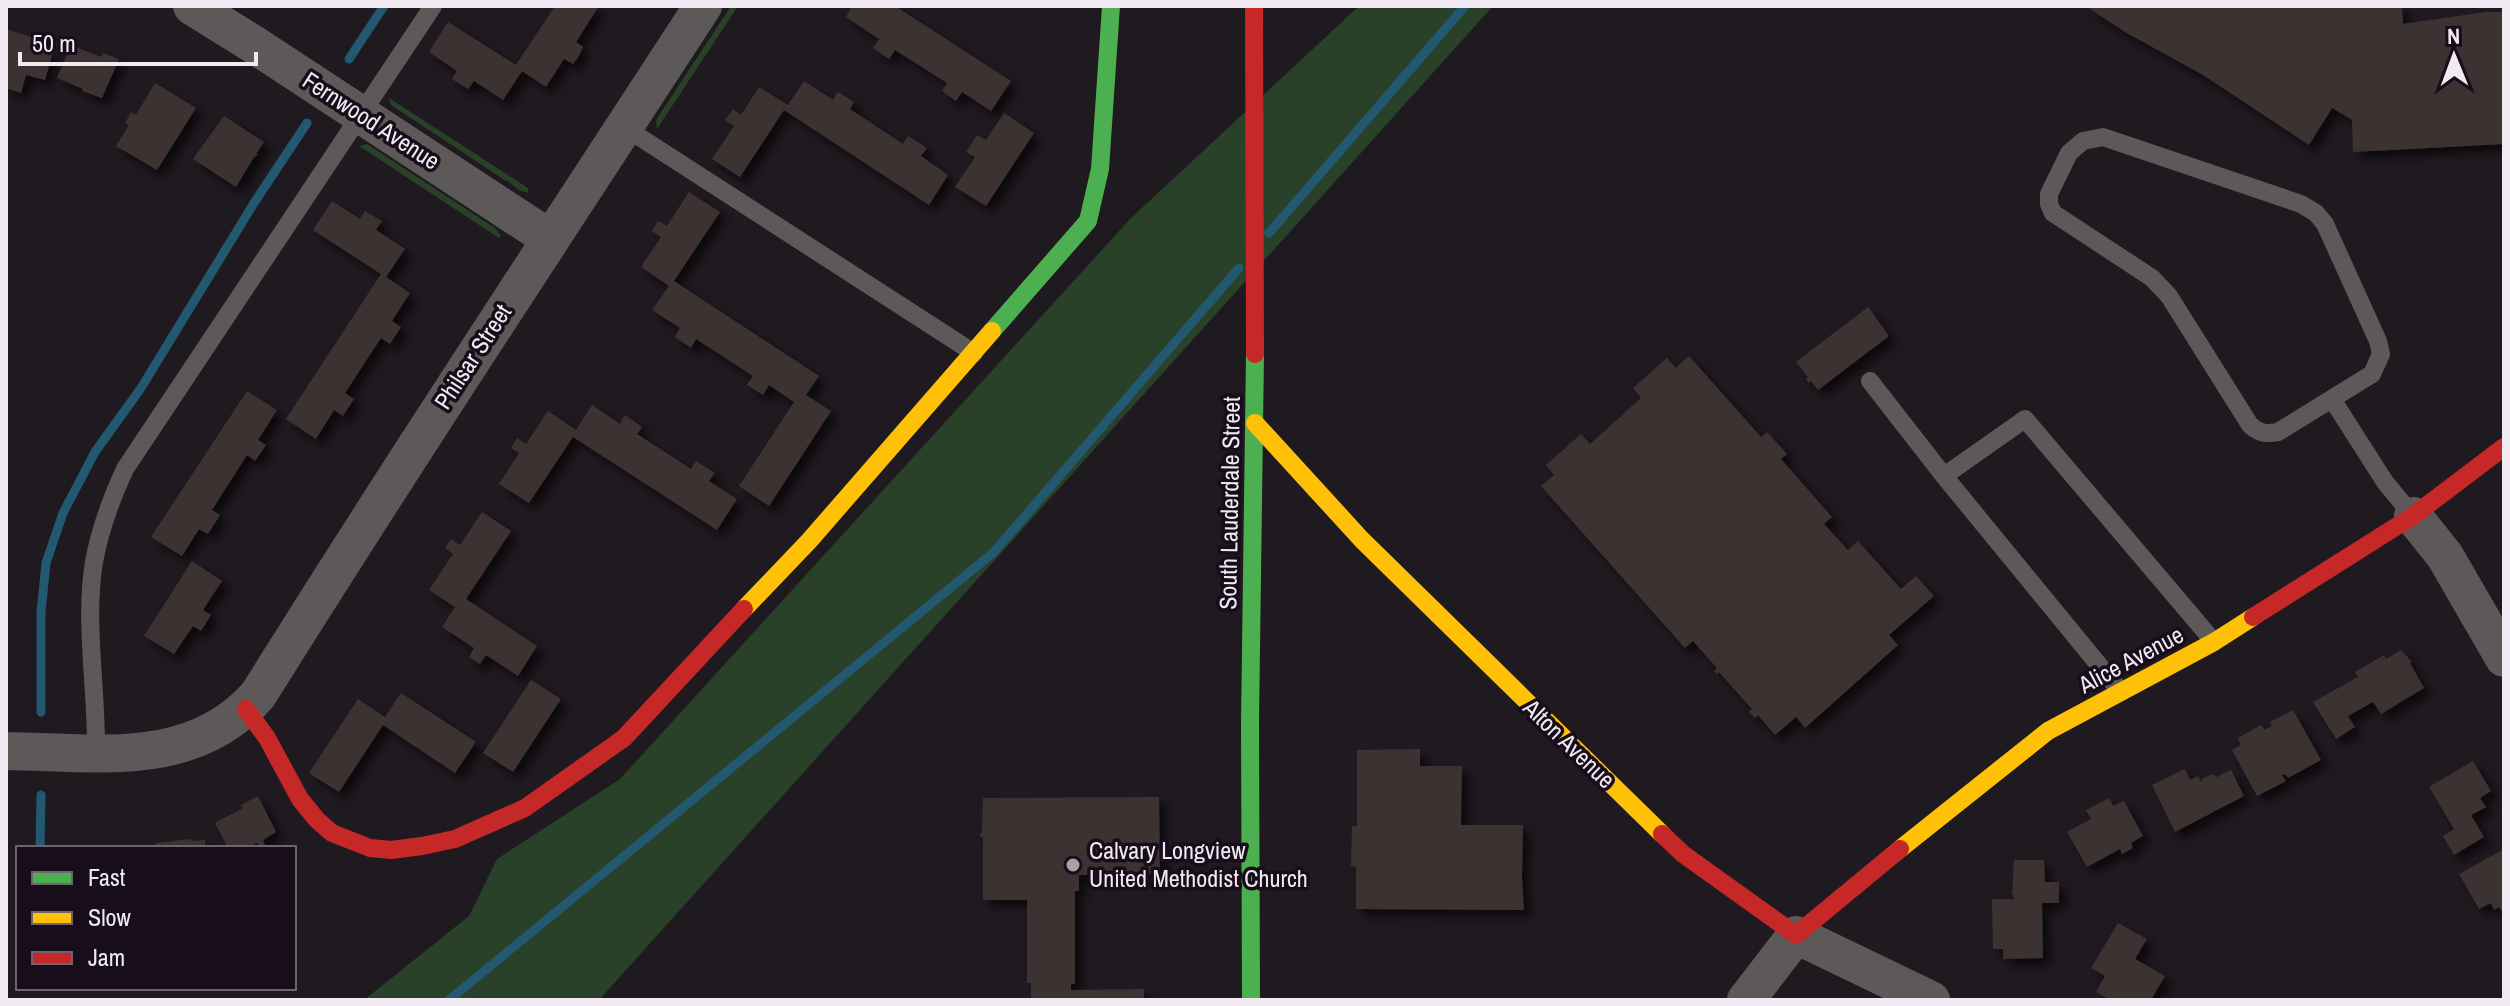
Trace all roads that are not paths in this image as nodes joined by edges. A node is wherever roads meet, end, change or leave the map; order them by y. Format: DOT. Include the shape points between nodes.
graph roads {
  1 [pos="192,6"];
  2 [pos="433,6"];
  3 [pos="703,6"];
  4 [pos="1111,6"];
  5 [pos="1254,6"];
  6 [pos="362,116"];
  7 [pos="624,127"];
  8 [pos="549,238"];
  9 [pos="974,353"];
  10 [pos="1870,381"];
  11 [pos="2332,399"];
  12 [pos="1255,423"];
  13 [pos="2504,447"];
  14 [pos="1944,476"];
  15 [pos="2413,516"];
  16 [pos="2214,642"];
  17 [pos="2504,658"];
  18 [pos="2121,692"];
  19 [pos="246,709"];
  20 [pos="6,751"];
  21 [pos="96,752"];
  22 [pos="1796,935"];
  23 [pos="1251,1000"];
  24 [pos="1746,1000"];
  25 [pos="1931,1000"];
  1 -- 6 [label="street, Fernwood Avenue"];
  2 -- 6 [label="lane"];
  3 -- 7 [label="street, Philsar Street"];
  4 -- 9 [label="street" via="1100,169 1088,221"];
  5 -- 12 [label="street, South Lauderdale Street"];
  6 -- 8 [label="street, Fernwood Avenue"];
  6 -- 21 [label="lane" via="125,469 109,503 93,566"];
  7 -- 8 [label="street, Philsar Street"];
  7 -- 9 [label="lane"];
  8 -- 19 [label="street, Philsar Street"];
  9 -- 19 [label="street" via="809,541 624,738 525,808 455,839 422,846 391,850 351,842 332,833 300,799"];
  10 -- 14 [label="lane"];
  11 -- 11 [label="lane" via="2278,432 2266,434 2250,425 2169,296 2152,278 2053,213 2049,194 2069,153 2083,141 2103,137 2316,213 2381,354 2372,374"];
  11 -- 15 [label="lane"];
  12 -- 22 [label="street, Alton Avenue" via="1362,540 1683,854"];
  12 -- 23 [label="street, South Lauderdale Street"];
  13 -- 15 [label="street, Alice Avenue"];
  14 -- 16 [label="lane" via="2025,419"];
  14 -- 18 [label="lane"];
  15 -- 16 [label="street, Alice Avenue"];
  15 -- 17 [label="street" via="2445,556"];
  16 -- 18 [label="street, Alice Avenue"];
  18 -- 22 [label="street, Alice Avenue" via="2048,731"];
  19 -- 21 [label="street, Philsar Street" via="184,745"];
  20 -- 21 [label="street, Philsar Street"];
  22 -- 24 [label="street"];
  22 -- 25 [label="street, Alton Avenue"];
}
